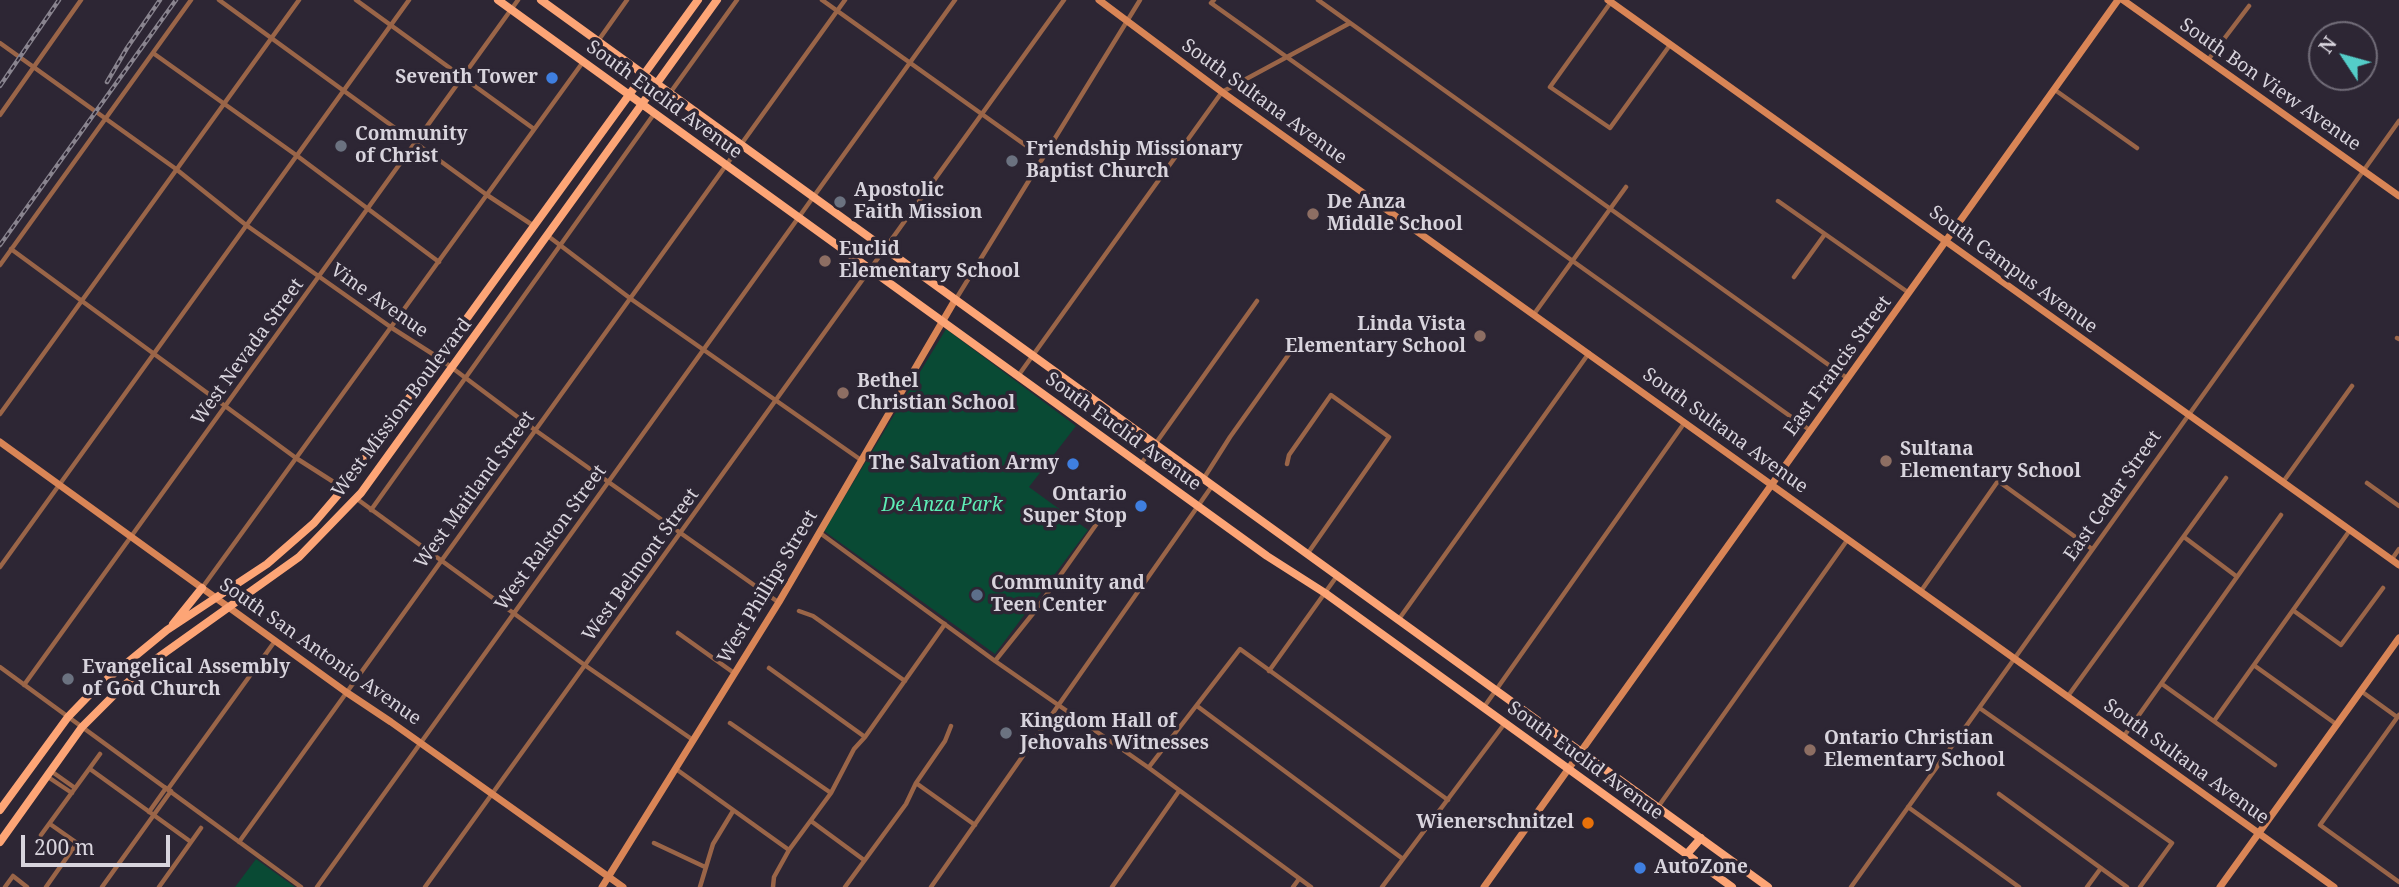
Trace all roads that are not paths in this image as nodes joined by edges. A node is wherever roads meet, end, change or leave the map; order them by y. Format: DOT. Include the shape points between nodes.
graph roads {
  1 [pos="81,0"];
  2 [pos="191,0"];
  3 [pos="219,0"];
  4 [pos="299,0"];
  5 [pos="356,0"];
  6 [pos="409,0"];
  7 [pos="498,0"];
  8 [pos="518,0"];
  9 [pos="541,0"];
  10 [pos="627,0"];
  11 [pos="698,0"];
  12 [pos="717,0"];
  13 [pos="737,0"];
  14 [pos="822,0"];
  15 [pos="845,0"];
  16 [pos="955,0"];
  17 [pos="1064,0"];
  18 [pos="1099,0"];
  19 [pos="1140,0"];
  20 [pos="1318,0"];
  21 [pos="2121,0"];
  22 [pos="1212,1"];
  23 [pos="1609,1"];
  24 [pos="2249,6"];
  25 [pos="511,9"];
  26 [pos="837,11"];
  27 [pos="1127,20"];
  28 [pos="1350,23"];
  29 [pos="391,25"];
  30 [pos="271,38"];
  31 [pos="598,41"];
  32 [pos="1,45"];
  33 [pos="1670,45"];
  34 [pos="153,53"];
  35 [pos="1287,57"];
  36 [pos="2208,61"];
  37 [pos="583,62"];
  38 [pos="910,62"];
  39 [pos="33,67"];
  40 [pos="644,75"];
  41 [pos="463,76"];
  42 [pos="657,84"];
  43 [pos="2055,90"];
  44 [pos="344,91"];
  45 [pos="1222,92"];
  46 [pos="670,94"];
  47 [pos="630,95"];
  48 [pos="224,104"];
  49 [pos="642,104"];
  50 [pos="655,113"];
  51 [pos="981,115"];
  52 [pos="0,116"];
  53 [pos="105,118"];
  54 [pos="2399,121"];
  55 [pos="534,129"];
  56 [pos="415,141"];
  57 [pos="741,146"];
  58 [pos="2137,148"];
  59 [pos="296,155"];
  60 [pos="1042,157"];
  61 [pos="727,165"];
  62 [pos="176,169"];
  63 [pos="2364,171"];
  64 [pos="1626,187"];
  65 [pos="487,195"];
  66 [pos="2399,196"];
  67 [pos="813,198"];
  68 [pos="1778,201"];
  69 [pos="368,209"];
  70 [pos="1610,209"];
  71 [pos="799,217"];
  72 [pos="246,225"];
  73 [pos="535,226"];
  74 [pos="1825,234"];
  75 [pos="547,236"];
  76 [pos="1946,242"];
  77 [pos="560,245"];
  78 [pos="11,249"];
  79 [pos="885,249"];
  80 [pos="439,262"];
  81 [pos="1572,262"];
  82 [pos="0,265"];
  83 [pos="871,269"];
  84 [pos="319,277"];
  85 [pos="1794,277"];
  86 [pos="1909,293"];
  87 [pos="631,299"];
  88 [pos="955,300"];
  89 [pos="82,301"];
  90 [pos="1257,301"];
  91 [pos="1534,314"];
  92 [pos="943,322"];
  93 [pos="392,328"];
  94 [pos="1294,347"];
  95 [pos="704,349"];
  96 [pos="1589,353"];
  97 [pos="154,354"];
  98 [pos="1033,356"];
  99 [pos="439,358"];
  100 [pos="452,369"];
  101 [pos="1018,376"];
  102 [pos="464,379"];
  103 [pos="1848,379"];
  104 [pos="2352,386"];
  105 [pos="777,401"];
  106 [pos="225,406"];
  107 [pos="0,414"];
  108 [pos="2188,415"];
  109 [pos="1685,422"];
  110 [pos="535,430"];
  111 [pos="1811,431"];
  112 [pos="0,442"];
  113 [pos="1155,444"];
  114 [pos="296,458"];
  115 [pos="861,460"];
  116 [pos="1141,464"];
  117 [pos="1287,464"];
  118 [pos="2227,478"];
  119 [pos="1203,479"];
  120 [pos="609,482"];
  121 [pos="2283,482"];
  122 [pos="2367,483"];
  123 [pos="59,484"];
  124 [pos="1772,484"];
  125 [pos="1213,485"];
  126 [pos="343,489"];
  127 [pos="356,498"];
  128 [pos="1198,506"];
  129 [pos="2399,506"];
  130 [pos="371,510"];
  131 [pos="1105,512"];
  132 [pos="2281,515"];
  133 [pos="2350,530"];
  134 [pos="820,533"];
  135 [pos="681,534"];
  136 [pos="131,537"];
  137 [pos="2184,537"];
  138 [pos="1849,539"];
  139 [pos="2092,549"];
  140 [pos="2399,549"];
  141 [pos="1307,554"];
  142 [pos="2391,560"];
  143 [pos="442,561"];
  144 [pos="2399,565"];
  145 [pos="0,566"];
  146 [pos="1337,575"];
  147 [pos="2236,576"];
  148 [pos="202,588"];
  149 [pos="2383,588"];
  150 [pos="1921,591"];
  151 [pos="1325,593"];
  152 [pos="216,598"];
  153 [pos="779,602"];
  154 [pos="230,608"];
  155 [pos="799,611"];
  156 [pos="2294,611"];
  157 [pos="514,613"];
  158 [pos="1399,620"];
  159 [pos="945,624"];
  160 [pos="167,630"];
  161 [pos="678,633"];
  162 [pos="2399,638"];
  163 [pos="275,641"];
  164 [pos="2014,658"];
  165 [pos="995,661"];
  166 [pos="586,666"];
  167 [pos="2255,666"];
  168 [pos="0,667"];
  169 [pos="769,668"];
  170 [pos="1269,671"];
  171 [pos="735,673"];
  172 [pos="905,681"];
  173 [pos="2162,684"];
  174 [pos="24,685"];
  175 [pos="1496,691"];
  176 [pos="2360,691"];
  177 [pos="346,692"];
  178 [pos="2068,696"];
  179 [pos="1059,706"];
  180 [pos="1198,706"];
  181 [pos="1484,708"];
  182 [pos="1980,709"];
  183 [pos="2398,716"];
  184 [pos="68,717"];
  185 [pos="2214,721"];
  186 [pos="730,723"];
  187 [pos="1505,723"];
  188 [pos="2336,724"];
  189 [pos="951,726"];
  190 [pos="82,727"];
  191 [pos="2123,736"];
  192 [pos="866,737"];
  193 [pos="693,740"];
  194 [pos="420,742"];
  195 [pos="1582,750"];
  196 [pos="100,754"];
  197 [pos="2275,765"];
  198 [pos="1149,768"];
  199 [pos="1568,768"];
  200 [pos="90,769"];
  201 [pos="675,769"];
  202 [pos="49,773"];
  203 [pos="916,783"];
  204 [pos="168,789"];
  205 [pos="74,791"];
  206 [pos="1179,791"];
  207 [pos="831,793"];
  208 [pos="492,794"];
  209 [pos="1999,794"];
  210 [pos="1448,800"];
  211 [pos="1658,807"];
  212 [pos="1908,807"];
  213 [pos="0,810"];
  214 [pos="733,811"];
  215 [pos="151,813"];
  216 [pos="811,821"];
  217 [pos="50,824"];
  218 [pos="975,825"];
  219 [pos="201,828"];
  220 [pos="2258,833"];
  221 [pos="41,835"];
  222 [pos="1701,838"];
  223 [pos="0,842"];
  224 [pos="191,842"];
  225 [pos="239,842"];
  226 [pos="654,843"];
  227 [pos="789,850"];
  228 [pos="1687,854"];
  229 [pos="1403,859"];
  230 [pos="864,860"];
  231 [pos="705,867"];
  232 [pos="2101,868"];
  233 [pos="608,878"];
  234 [pos="1299,879"];
  235 [pos="2399,882"];
  236 [pos="5,887"];
  237 [pos="27,887"];
  238 [pos="46,887"];
  239 [pos="102,887"];
  240 [pos="159,887"];
  241 [pos="301,887"];
  242 [pos="317,887"];
  243 [pos="425,887"];
  244 [pos="602,887"];
  245 [pos="623,887"];
  246 [pos="700,887"];
  247 [pos="772,887"];
  248 [pos="845,887"];
  249 [pos="931,887"];
  250 [pos="1112,887"];
  251 [pos="1293,887"];
  252 [pos="1311,887"];
  253 [pos="1382,887"];
  254 [pos="1484,887"];
  255 [pos="1732,887"];
  256 [pos="1768,887"];
  257 [pos="1851,887"];
  258 [pos="2020,887"];
  259 [pos="2087,887"];
  260 [pos="2127,887"];
  261 [pos="2140,887"];
  262 [pos="2220,887"];
  263 [pos="2334,887"];
  1 -- 39 [label="street"];
  2 -- 34 [label="street"];
  3 -- 30 [label="street"];
  4 -- 30 [label="street"];
  5 -- 29 [label="street"];
  6 -- 29 [label="street"];
  7 -- 25 [label="main road, South Euclid Avenue"];
  8 -- 25 [label="street, West Nevada Street"];
  9 -- 31 [label="main road, South Euclid Avenue"];
  10 -- 31 [label="street"];
  11 -- 40 [label="main road, West Mission Boulevard"];
  12 -- 42 [label="main road, West Mission Boulevard"];
  13 -- 46 [label="street"];
  14 -- 26 [label="street"];
  15 -- 26 [label="street, West Maitland Street"];
  16 -- 38 [label="street, West Ralston Street"];
  17 -- 51 [label="street, West Belmont Street"];
  18 -- 27 [label="street, South Sultana Avenue"];
  19 -- 27 [label="street"];
  20 -- 28 [label="street"];
  21 -- 36 [label="street, South Bon View Avenue"];
  21 -- 43 [label="street, East Francis Street"];
  22 -- 35 [label="street"];
  23 -- 33 [label="street, South Campus Avenue"];
  23 -- 33 [label="street" via="1550,87 1610,128"];
  24 -- 36 [label="street"];
  25 -- 37 [label="main road, South Euclid Avenue"];
  25 -- 41 [label="street, West Nevada Street"];
  26 -- 38 [label="street"];
  26 -- 57 [label="street, West Maitland Street"];
  27 -- 45 [label="street, South Sultana Avenue"];
  27 -- 60 [label="street"];
  28 -- 35 [label="street"];
  28 -- 70 [label="street"];
  29 -- 41 [label="street"];
  29 -- 44 [label="street"];
  30 -- 44 [label="street"];
  30 -- 48 [label="street"];
  31 -- 40 [label="main road, South Euclid Avenue"];
  32 -- 39 [label="street, Vine Avenue"];
  33 -- 76 [label="street, South Campus Avenue"];
  34 -- 48 [label="street"];
  34 -- 53 [label="street"];
  35 -- 45 [label="street"];
  35 -- 81 [label="street"];
  36 -- 63 [label="street, South Bon View Avenue"];
  37 -- 47 [label="main road, South Euclid Avenue"];
  37 -- 55 [label="street"];
  38 -- 51 [label="street"];
  38 -- 67 [label="street, West Ralston Street"];
  39 -- 52 [label="street"];
  39 -- 53 [label="street, Vine Avenue"];
  40 -- 42 [label="main road, South Euclid Avenue"];
  40 -- 47 [label="main road, West Mission Boulevard"];
  41 -- 55 [label="street"];
  41 -- 56 [label="street, West Nevada Street"];
  42 -- 46 [label="main road, South Euclid Avenue"];
  42 -- 49 [label="main road, West Mission Boulevard"];
  43 -- 58 [label="street"];
  43 -- 76 [label="street, East Francis Street"];
  44 -- 56 [label="street"];
  44 -- 59 [label="street"];
  45 -- 91 [label="street, South Sultana Avenue"];
  45 -- 98 [label="street"];
  46 -- 57 [label="main road, South Euclid Avenue"];
  47 -- 49 [label="main road, South Euclid Avenue"];
  47 -- 73 [label="main road, West Mission Boulevard"];
  48 -- 59 [label="street"];
  48 -- 62 [label="street"];
  49 -- 50 [label="main road, South Euclid Avenue"];
  49 -- 75 [label="main road, West Mission Boulevard"];
  50 -- 61 [label="main road, South Euclid Avenue"];
  50 -- 77 [label="street"];
  51 -- 60 [label="street"];
  51 -- 79 [label="street, West Belmont Street"];
  53 -- 62 [label="street, Vine Avenue"];
  53 -- 78 [label="street"];
  54 -- 63 [label="street, East Cedar Street"];
  55 -- 65 [label="street"];
  56 -- 65 [label="street"];
  56 -- 69 [label="street, West Nevada Street"];
  57 -- 61 [label="street, West Maitland Street"];
  57 -- 67 [label="main road, South Euclid Avenue"];
  59 -- 69 [label="street"];
  59 -- 72 [label="street"];
  60 -- 88 [label="street"];
  61 -- 71 [label="main road, South Euclid Avenue"];
  61 -- 87 [label="street, West Maitland Street"];
  62 -- 72 [label="street, Vine Avenue"];
  62 -- 89 [label="street"];
  63 -- 66 [label="street, South Bon View Avenue"];
  63 -- 108 [label="street, East Cedar Street"];
  64 -- 70 [label="street"];
  65 -- 73 [label="street"];
  65 -- 80 [label="street"];
  67 -- 71 [label="street, West Ralston Street"];
  67 -- 79 [label="main road, South Euclid Avenue"];
  68 -- 74 [label="street"];
  69 -- 80 [label="street"];
  69 -- 84 [label="street, West Nevada Street"];
  70 -- 81 [label="street"];
  70 -- 103 [label="street"];
  71 -- 83 [label="main road, South Euclid Avenue"];
  71 -- 95 [label="street, West Ralston Street"];
  72 -- 84 [label="street, Vine Avenue"];
  72 -- 97 [label="street"];
  73 -- 99 [label="main road, West Mission Boulevard"];
  74 -- 85 [label="street"];
  74 -- 86 [label="street"];
  75 -- 77 [label="street"];
  75 -- 100 [label="main road, West Mission Boulevard"];
  76 -- 86 [label="street, East Francis Street"];
  76 -- 108 [label="street, South Campus Avenue"];
  77 -- 87 [label="street"];
  77 -- 102 [label="street"];
  78 -- 82 [label="street"];
  78 -- 89 [label="street"];
  79 -- 83 [label="street, West Belmont Street"];
  79 -- 88 [label="main road, South Euclid Avenue"];
  80 -- 93 [label="street"];
  81 -- 91 [label="street"];
  81 -- 111 [label="street"];
  83 -- 92 [label="main road, South Euclid Avenue"];
  83 -- 105 [label="street, West Belmont Street"];
  84 -- 93 [label="street, Vine Avenue"];
  84 -- 106 [label="street, West Nevada Street"];
  86 -- 103 [label="street, East Francis Street"];
  87 -- 95 [label="street"];
  87 -- 110 [label="street, West Maitland Street"];
  88 -- 92 [label="street, West Phillips Street"];
  88 -- 98 [label="main road, South Euclid Avenue"];
  89 -- 97 [label="street"];
  89 -- 107 [label="street"];
  90 -- 113 [label="street"];
  91 -- 96 [label="street, South Sultana Avenue"];
  92 -- 101 [label="main road, South Euclid Avenue"];
  92 -- 115 [label="street, West Phillips Street"];
  93 -- 99 [label="street, Vine Avenue"];
  93 -- 114 [label="street"];
  94 -- 119 [label="street"];
  95 -- 105 [label="street"];
  95 -- 120 [label="street, West Ralston Street"];
  96 -- 109 [label="street, South Sultana Avenue"];
  96 -- 158 [label="street"];
  97 -- 106 [label="street"];
  97 -- 123 [label="street"];
  98 -- 101 [label="street"];
  98 -- 113 [label="main road, South Euclid Avenue"];
  99 -- 100 [label="street, Vine Avenue"];
  99 -- 126 [label="main road, West Mission Boulevard"];
  100 -- 102 [label="street, Vine Avenue"];
  100 -- 127 [label="main road, West Mission Boulevard"];
  101 -- 116 [label="main road, South Euclid Avenue"];
  102 -- 110 [label="street, Vine Avenue"];
  102 -- 130 [label="street"];
  103 -- 111 [label="street, East Francis Street"];
  104 -- 121 [label="street"];
  105 -- 115 [label="street"];
  105 -- 135 [label="street, West Belmont Street"];
  106 -- 114 [label="street"];
  106 -- 136 [label="street, West Nevada Street"];
  108 -- 121 [label="street, South Campus Avenue"];
  108 -- 139 [label="street, East Cedar Street"];
  109 -- 124 [label="street, South Sultana Avenue"];
  109 -- 175 [label="street"];
  110 -- 120 [label="street, Vine Avenue"];
  110 -- 143 [label="street, West Maitland Street"];
  111 -- 124 [label="street, East Francis Street"];
  112 -- 123 [label="street, South San Antonio Avenue"];
  113 -- 116 [label="street"];
  113 -- 119 [label="main road, South Euclid Avenue"];
  114 -- 126 [label="street"];
  114 -- 148 [label="street"];
  115 -- 134 [label="street, West Phillips Street"];
  116 -- 128 [label="main road, South Euclid Avenue"];
  117 -- 141 [label="street" via="1331,396 1389,437"];
  118 -- 137 [label="street"];
  119 -- 125 [label="main road, South Euclid Avenue"];
  120 -- 135 [label="street, Vine Avenue"];
  120 -- 157 [label="street, West Ralston Street"];
  121 -- 133 [label="street, South Campus Avenue"];
  122 -- 129 [label="street"];
  123 -- 136 [label="street, South San Antonio Avenue"];
  123 -- 145 [label="street"];
  124 -- 138 [label="street, South Sultana Avenue"];
  124 -- 195 [label="street, East Francis Street"];
  125 -- 128 [label="street"];
  125 -- 141 [label="main road, South Euclid Avenue"];
  126 -- 152 [label="main road, West Mission Boulevard" via="314,523 267,564"];
  127 -- 130 [label="street"];
  127 -- 154 [label="main road, West Mission Boulevard" via="299,557"];
  128 -- 151 [label="main road, South Euclid Avenue"];
  128 -- 179 [label="street"];
  130 -- 143 [label="street"];
  131 -- 165 [label="street"];
  132 -- 147 [label="street"];
  133 -- 142 [label="street, South Campus Avenue"];
  133 -- 156 [label="street"];
  134 -- 153 [label="street, West Phillips Street"];
  134 -- 159 [label="street"];
  135 -- 153 [label="street, Vine Avenue"];
  135 -- 166 [label="street, West Belmont Street"];
  136 -- 148 [label="street, South San Antonio Avenue"];
  136 -- 174 [label="street, West Nevada Street"];
  137 -- 147 [label="street"];
  137 -- 178 [label="street"];
  138 -- 150 [label="street, South Sultana Avenue"];
  138 -- 211 [label="street"];
  139 -- 150 [label="street" via="1998,481"];
  139 -- 164 [label="street, East Cedar Street"];
  140 -- 142 [label="street"];
  141 -- 146 [label="main road, South Euclid Avenue"];
  142 -- 144 [label="street, South Campus Avenue"];
  143 -- 157 [label="street"];
  143 -- 177 [label="street, West Maitland Street"];
  146 -- 151 [label="street"];
  146 -- 158 [label="main road, South Euclid Avenue"];
  147 -- 173 [label="street"];
  148 -- 152 [label="street, South San Antonio Avenue"];
  148 -- 160 [label="main road"];
  149 -- 156 [label="street" via="2341,645"];
  150 -- 164 [label="street, South Sultana Avenue"];
  151 -- 170 [label="street"];
  151 -- 181 [label="main road, South Euclid Avenue"];
  152 -- 154 [label="street, South San Antonio Avenue"];
  152 -- 160 [label="main road, West Mission Boulevard"];
  153 -- 171 [label="street, West Phillips Street"];
  154 -- 163 [label="street, South San Antonio Avenue"];
  154 -- 190 [label="main road, West Mission Boulevard" via="149,664"];
  155 -- 172 [label="street" via="813,616"];
  156 -- 167 [label="street"];
  157 -- 166 [label="street"];
  157 -- 194 [label="street, West Ralston Street"];
  158 -- 175 [label="main road, South Euclid Avenue"];
  159 -- 165 [label="street"];
  159 -- 172 [label="street"];
  160 -- 184 [label="main road, West Mission Boulevard"];
  161 -- 171 [label="street"];
  162 -- 176 [label="street"];
  163 -- 177 [label="street, South San Antonio Avenue"];
  163 -- 204 [label="street"];
  164 -- 178 [label="street, South Sultana Avenue"];
  164 -- 182 [label="street, East Cedar Street"];
  165 -- 179 [label="street"];
  166 -- 193 [label="street"];
  166 -- 208 [label="street, West Belmont Street"];
  167 -- 185 [label="street"];
  167 -- 188 [label="street"];
  168 -- 174 [label="street"];
  169 -- 192 [label="street"];
  170 -- 180 [label="street" via="1240,649"];
  170 -- 210 [label="street"];
  171 -- 193 [label="street, West Phillips Street"];
  172 -- 192 [label="street"];
  173 -- 185 [label="street"];
  173 -- 191 [label="street"];
  174 -- 184 [label="street"];
  175 -- 181 [label="street"];
  175 -- 195 [label="main road, South Euclid Avenue"];
  176 -- 183 [label="street"];
  176 -- 188 [label="street"];
  177 -- 194 [label="street, South San Antonio Avenue"];
  177 -- 225 [label="street, West Maitland Street"];
  178 -- 191 [label="street, South Sultana Avenue"];
  179 -- 198 [label="street"];
  179 -- 218 [label="street"];
  180 -- 198 [label="street"];
  180 -- 229 [label="street"];
  181 -- 187 [label="main road, South Euclid Avenue"];
  182 -- 212 [label="street, East Cedar Street"];
  182 -- 261 [label="street" via="2172,844"];
  183 -- 235 [label="street" via="2320,825"];
  184 -- 190 [label="street"];
  184 -- 213 [label="main road, West Mission Boulevard"];
  185 -- 197 [label="street"];
  186 -- 207 [label="street"];
  187 -- 199 [label="main road, South Euclid Avenue"];
  187 -- 210 [label="street"];
  188 -- 220 [label="street"];
  189 -- 203 [label="street"];
  190 -- 202 [label="main road, West Mission Boulevard"];
  190 -- 204 [label="street"];
  191 -- 220 [label="street, South Sultana Avenue"];
  192 -- 207 [label="street" via="854,749"];
  193 -- 201 [label="street, West Phillips Street"];
  194 -- 208 [label="street, South San Antonio Avenue"];
  194 -- 242 [label="street, West Ralston Street"];
  195 -- 199 [label="street, East Francis Street"];
  195 -- 211 [label="main road, South Euclid Avenue"];
  196 -- 200 [label="street"];
  198 -- 206 [label="street"];
  199 -- 228 [label="main road, South Euclid Avenue"];
  199 -- 254 [label="street, East Francis Street"];
  200 -- 205 [label="street"];
  200 -- 215 [label="street"];
  201 -- 214 [label="street"];
  201 -- 233 [label="street, West Phillips Street"];
  202 -- 205 [label="street"];
  202 -- 223 [label="main road, West Mission Boulevard"];
  203 -- 218 [label="street"];
  203 -- 230 [label="street"];
  204 -- 215 [label="street"];
  204 -- 225 [label="street"];
  205 -- 217 [label="street"];
  206 -- 234 [label="street"];
  206 -- 250 [label="street"];
  207 -- 216 [label="street"];
  208 -- 233 [label="street, South San Antonio Avenue"];
  208 -- 243 [label="street, West Belmont Street"];
  209 -- 232 [label="street"];
  210 -- 229 [label="street"];
  211 -- 222 [label="main road, South Euclid Avenue"];
  212 -- 257 [label="street, East Cedar Street"];
  212 -- 258 [label="street"];
  214 -- 227 [label="street"];
  214 -- 231 [label="street"];
  215 -- 224 [label="street"];
  215 -- 239 [label="street"];
  216 -- 227 [label="street"];
  216 -- 230 [label="street"];
  217 -- 221 [label="street"];
  217 -- 238 [label="street" via="77,843"];
  218 -- 249 [label="street"];
  219 -- 224 [label="street"];
  220 -- 262 [label="street"];
  220 -- 263 [label="street, South Sultana Avenue"];
  222 -- 228 [label="main road"];
  222 -- 256 [label="main road, South Euclid Avenue"];
  224 -- 240 [label="street"];
  225 -- 241 [label="street"];
  226 -- 231 [label="street"];
  227 -- 247 [label="street"];
  228 -- 255 [label="main road, South Euclid Avenue"];
  229 -- 253 [label="street"];
  230 -- 248 [label="street"];
  231 -- 246 [label="street"];
  232 -- 259 [label="street"];
  232 -- 260 [label="street"];
  233 -- 244 [label="street, West Phillips Street"];
  233 -- 245 [label="street, South San Antonio Avenue"];
  234 -- 251 [label="street"];
  234 -- 252 [label="street"];
  236 -- 237 [label="street" via="13,876"];
}
